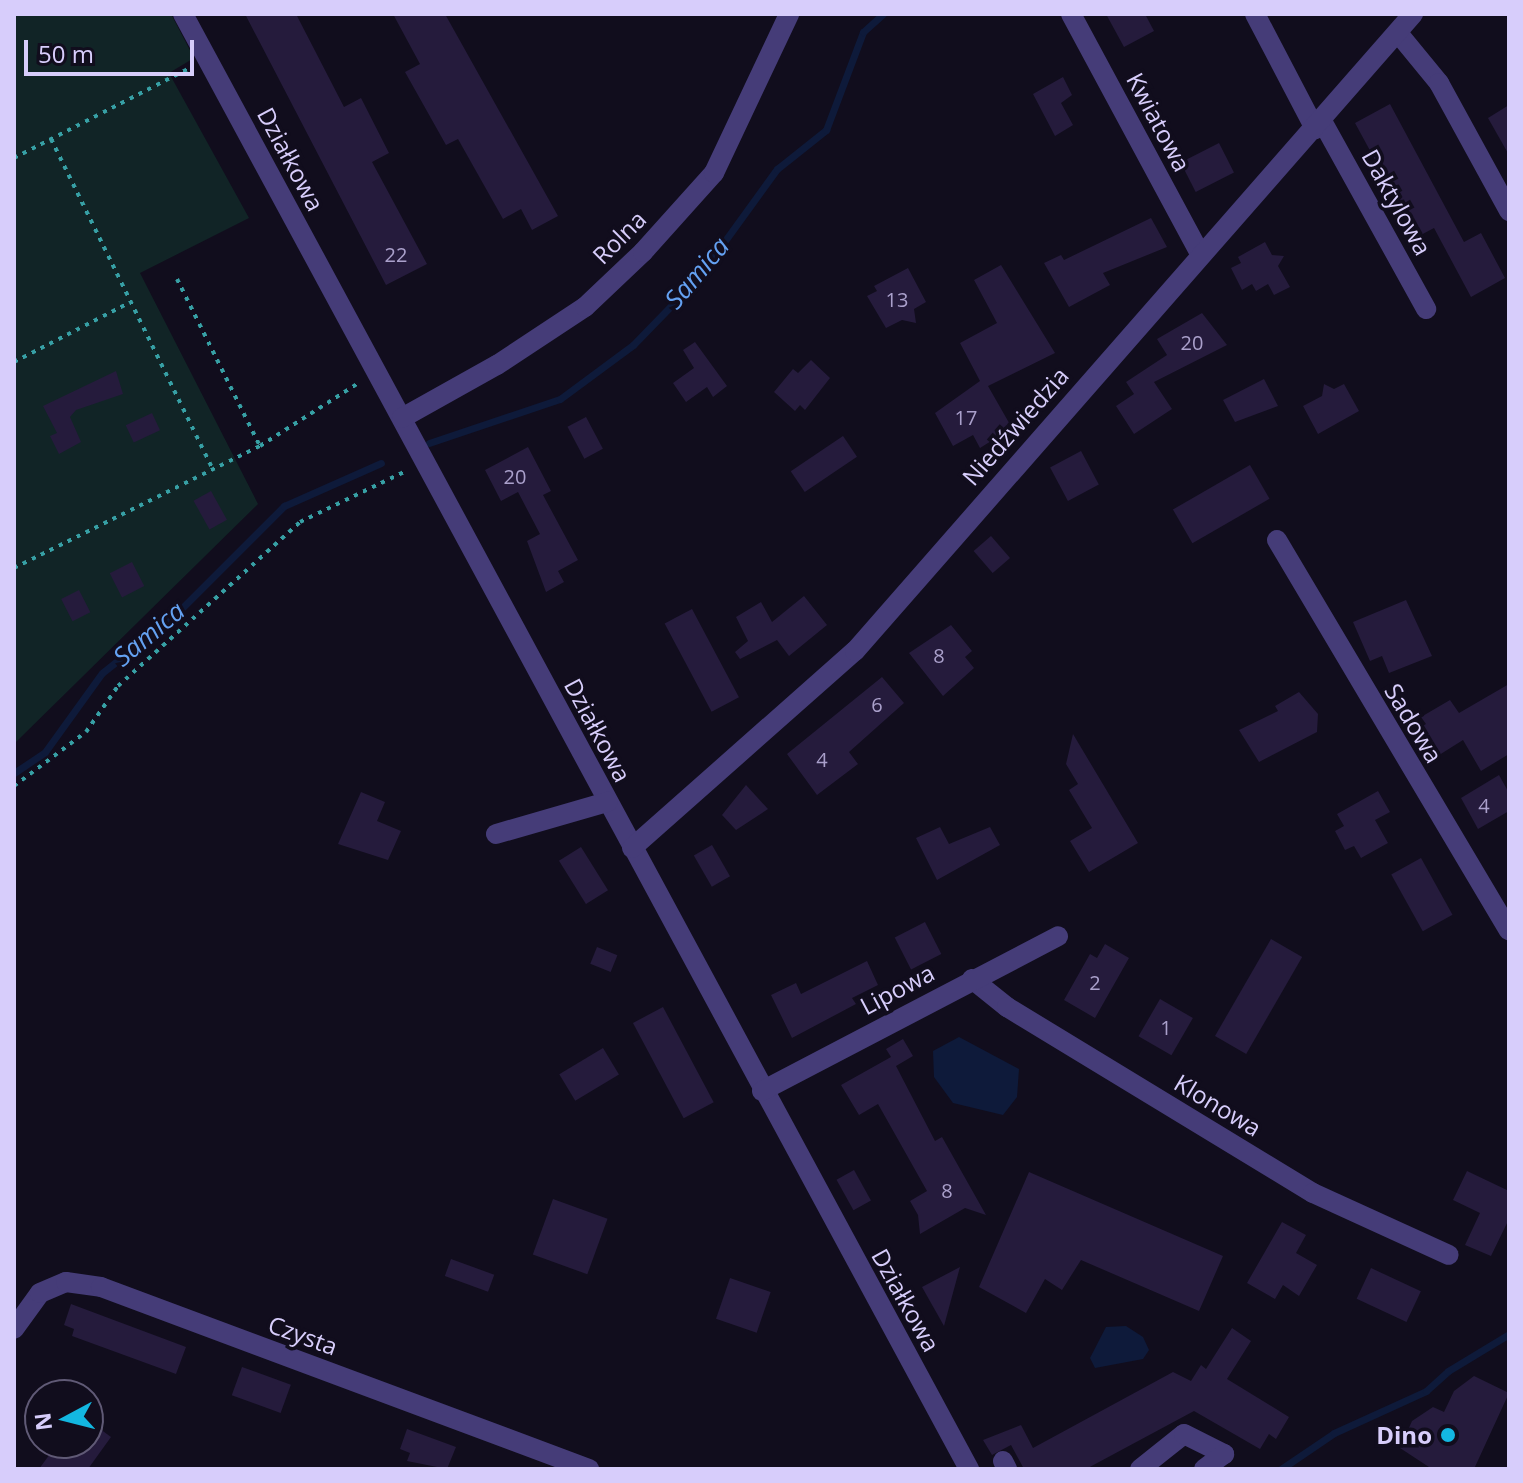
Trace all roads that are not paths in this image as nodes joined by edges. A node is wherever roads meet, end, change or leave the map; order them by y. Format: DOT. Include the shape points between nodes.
graph roads {
  1 [pos="183,14"];
  2 [pos="789,14"];
  3 [pos="1071,14"];
  4 [pos="1255,14"];
  5 [pos="1413,14"];
  6 [pos="1398,33"];
  7 [pos="1319,125"];
  8 [pos="1509,211"];
  9 [pos="1201,255"];
  10 [pos="1426,309"];
  11 [pos="402,418"];
  12 [pos="1277,540"];
  13 [pos="607,802"];
  14 [pos="496,834"];
  15 [pos="632,848"];
  16 [pos="1509,930"];
  17 [pos="1058,936"];
  18 [pos="972,979"];
  19 [pos="762,1091"];
  20 [pos="1449,1255"];
  21 [pos="14,1329"];
  22 [pos="589,1469"];
  23 [pos="969,1469"];
  24 [pos="1140,1469"];
  25 [pos="1204,1469"];
  1 -- 11 [label="street, Działkowa"];
  2 -- 11 [label="street, Rolna" via="714,173 643,252 585,307"];
  3 -- 9 [label="street, Kwiatowa"];
  4 -- 7 [label="street, Daktylowa"];
  5 -- 6 [label="street, Niedźwiedzia"];
  6 -- 7 [label="street, Niedźwiedzia"];
  6 -- 8 [label="street" via="1439,83"];
  7 -- 9 [label="street, Niedźwiedzia"];
  7 -- 10 [label="street, Daktylowa"];
  9 -- 15 [label="street, Niedźwiedzia" via="855,651"];
  11 -- 13 [label="street, Działkowa"];
  12 -- 16 [label="street, Sadowa"];
  13 -- 14 [label="street"];
  13 -- 15 [label="street, Działkowa"];
  15 -- 19 [label="street, Działkowa"];
  17 -- 18 [label="street, Lipowa"];
  18 -- 19 [label="street, Lipowa"];
  18 -- 20 [label="street, Klonowa" via="1007,1007 1313,1193"];
  19 -- 23 [label="street, Działkowa"];
  21 -- 22 [label="street, Czysta" via="40,1293 66,1282 101,1287"];
  24 -- 25 [label="street" via="1184,1434 1224,1454"];
}
